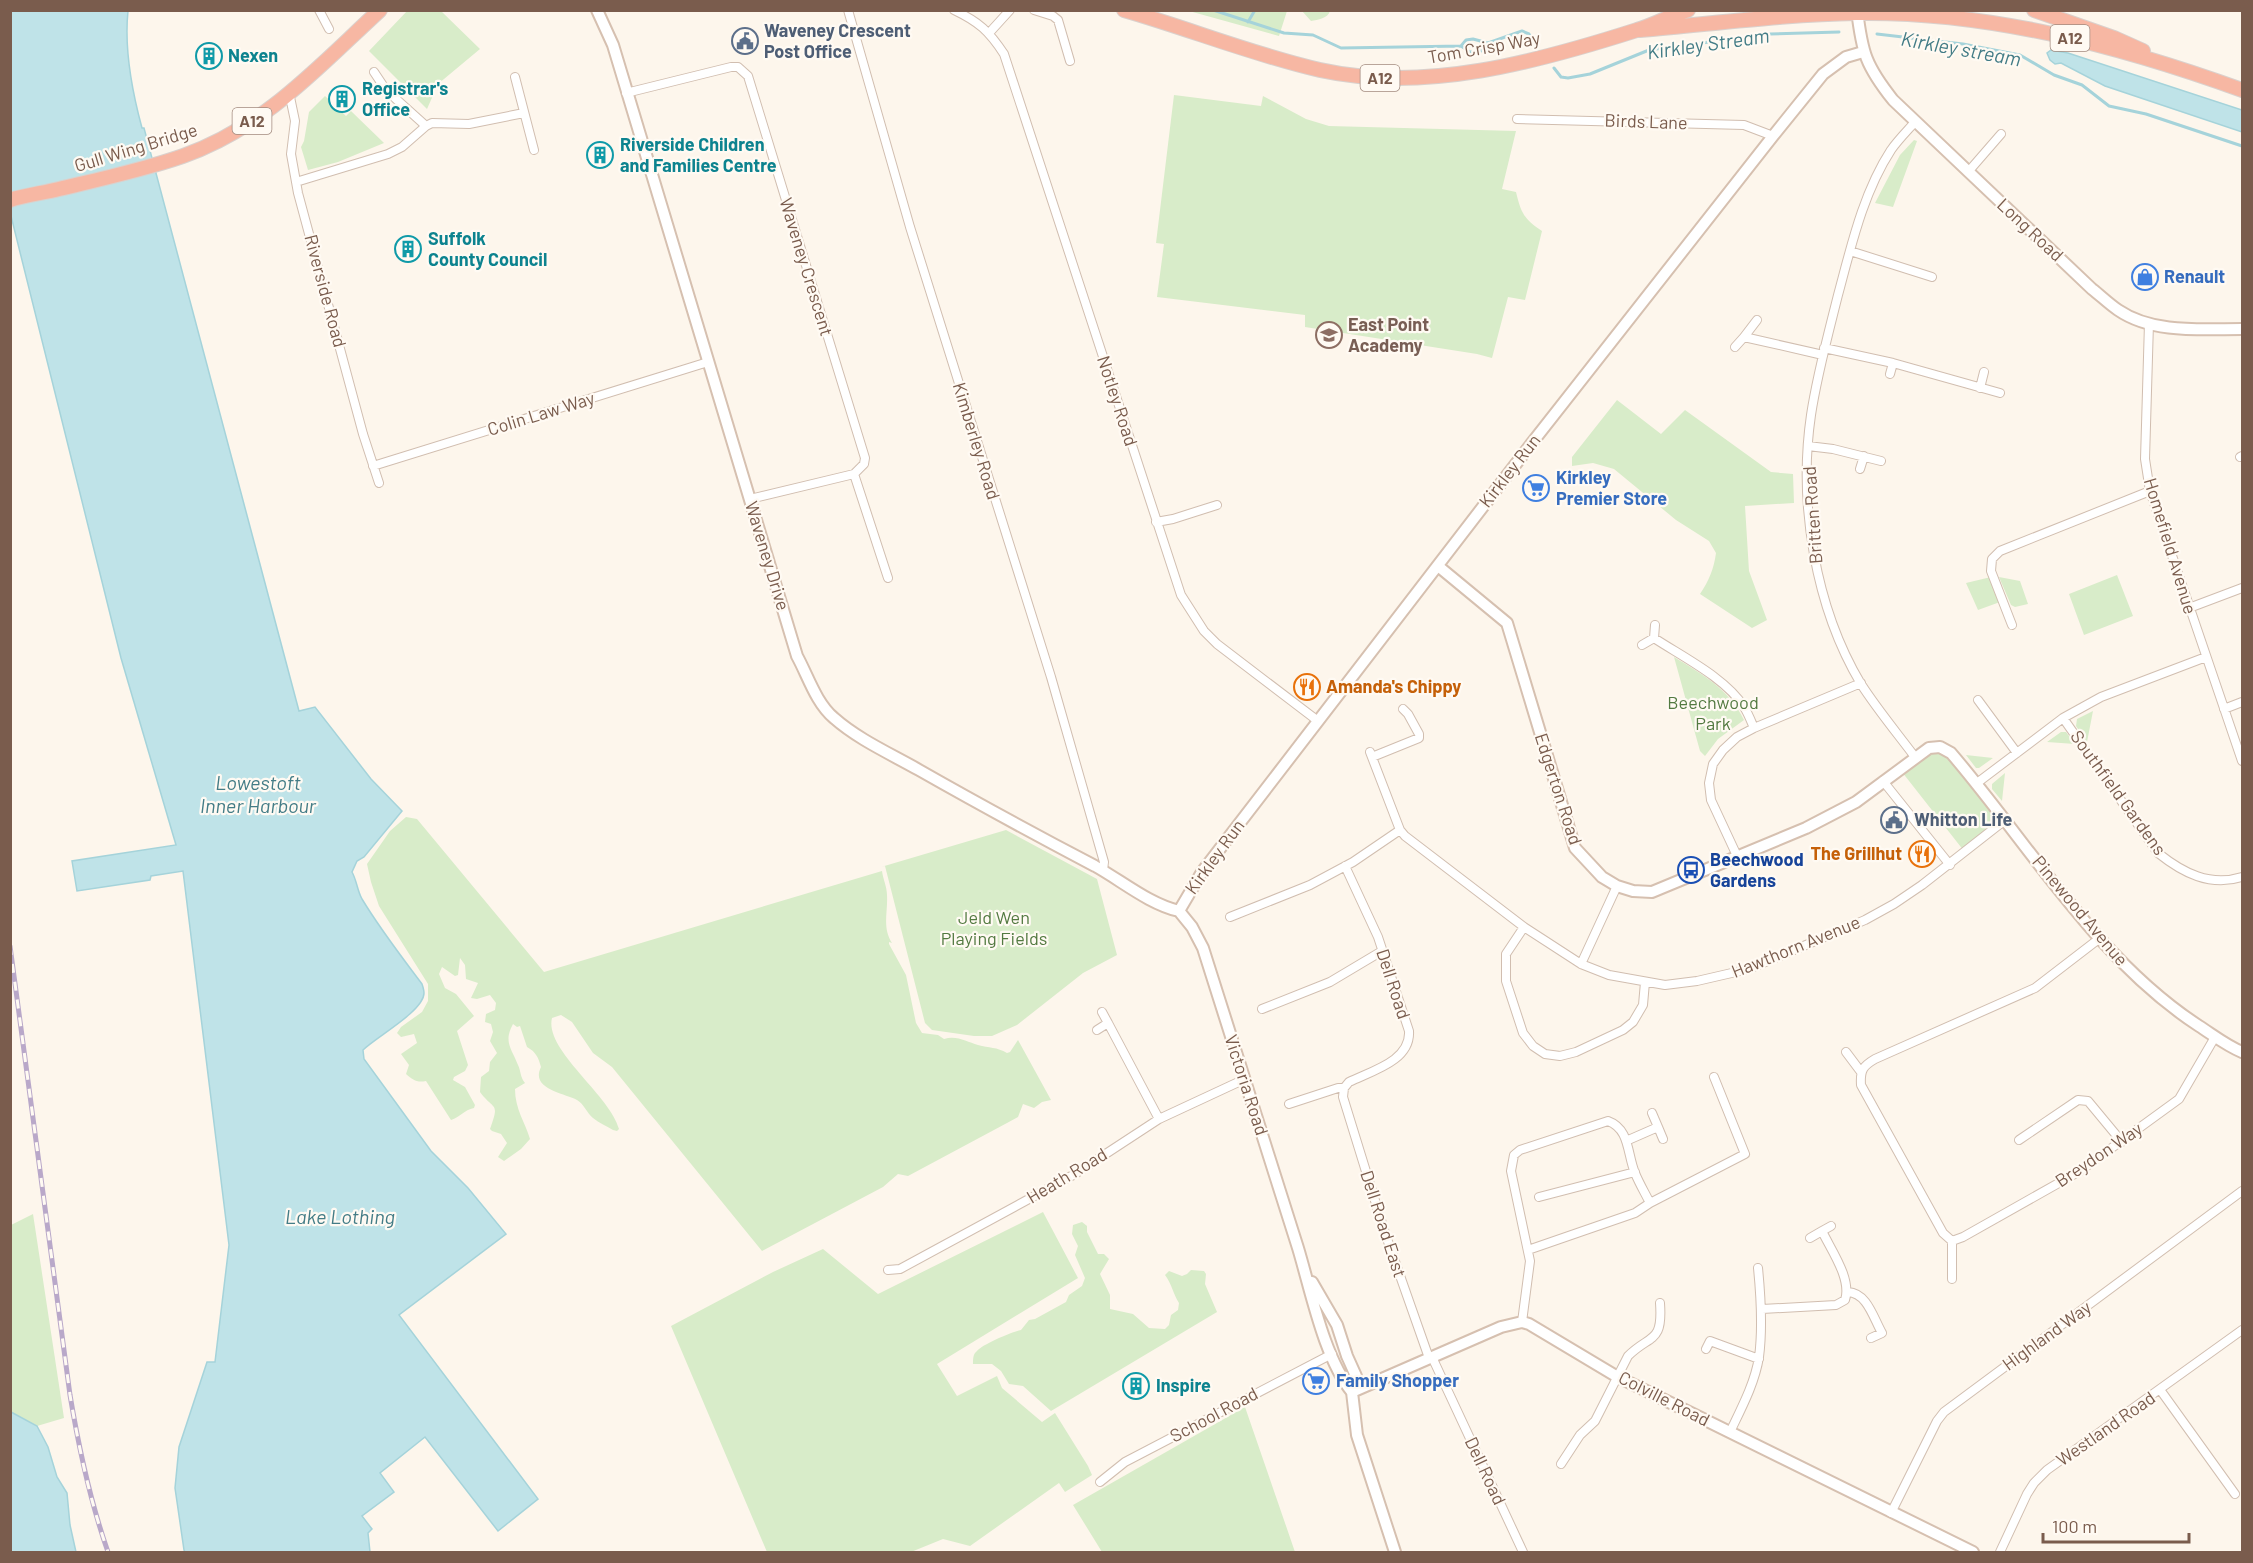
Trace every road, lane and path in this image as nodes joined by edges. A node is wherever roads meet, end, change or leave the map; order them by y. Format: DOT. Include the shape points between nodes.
graph roads {
  1 [pos="318,10"];
  2 [pos="597,10"];
  3 [pos="848,10"];
  4 [pos="954,10"];
  5 [pos="1010,10"];
  6 [pos="1034,10"];
  7 [pos="1124,10"];
  8 [pos="1688,10"];
  9 [pos="1938,10"];
  10 [pos="2034,10"];
  11 [pos="1857,11"];
  12 [pos="376,14"];
  13 [pos="1960,20"];
  14 [pos="329,28"];
  15 [pos="1640,30"];
  16 [pos="990,32"];
  17 [pos="1863,52"];
  18 [pos="1070,61"];
  19 [pos="2177,67"];
  20 [pos="374,72"];
  21 [pos="515,77"];
  22 [pos="2242,90"];
  23 [pos="626,93"];
  24 [pos="290,97"];
  25 [pos="524,113"];
  26 [pos="1517,119"];
  27 [pos="1915,122"];
  28 [pos="426,126"];
  29 [pos="2001,134"];
  30 [pos="1773,136"];
  31 [pos="534,150"];
  32 [pos="1968,172"];
  33 [pos="296,182"];
  34 [pos="10,200"];
  35 [pos="1850,251"];
  36 [pos="1932,277"];
  37 [pos="1757,320"];
  38 [pos="2149,323"];
  39 [pos="2242,329"];
  40 [pos="1744,337"];
  41 [pos="1735,347"];
  42 [pos="1824,352"];
  43 [pos="708,362"];
  44 [pos="1893,363"];
  45 [pos="1984,372"];
  46 [pos="1890,374"];
  47 [pos="1980,388"];
  48 [pos="2000,393"];
  49 [pos="1808,446"];
  50 [pos="1864,456"];
  51 [pos="1881,461"];
  52 [pos="373,466"];
  53 [pos="1860,469"];
  54 [pos="854,474"];
  55 [pos="379,483"];
  56 [pos="2150,491"];
  57 [pos="750,500"];
  58 [pos="1217,505"];
  59 [pos="1156,522"];
  60 [pos="1437,566"];
  61 [pos="888,578"];
  62 [pos="2242,588"];
  63 [pos="2189,608"];
  64 [pos="1655,625"];
  65 [pos="2012,625"];
  66 [pos="1654,638"];
  67 [pos="1642,645"];
  68 [pos="2206,657"];
  69 [pos="1861,683"];
  70 [pos="1978,700"];
  71 [pos="2242,702"];
  72 [pos="1403,709"];
  73 [pos="2224,709"];
  74 [pos="2063,718"];
  75 [pos="1318,721"];
  76 [pos="1754,728"];
  77 [pos="1940,747"];
  78 [pos="2017,753"];
  79 [pos="1915,757"];
  80 [pos="2242,761"];
  81 [pos="1883,782"];
  82 [pos="1977,783"];
  83 [pos="2005,820"];
  84 [pos="1400,830"];
  85 [pos="1737,858"];
  86 [pos="1950,865"];
  87 [pos="1345,866"];
  88 [pos="1103,870"];
  89 [pos="2242,877"];
  90 [pos="1617,886"];
  91 [pos="1179,911"];
  92 [pos="1230,917"];
  93 [pos="1524,927"];
  94 [pos="2100,938"];
  95 [pos="1382,951"];
  96 [pos="1581,964"];
  97 [pos="1645,982"];
  98 [pos="1262,1009"];
  99 [pos="1102,1012"];
  100 [pos="1108,1023"];
  101 [pos="1097,1030"];
  102 [pos="2216,1037"];
  103 [pos="1846,1052"];
  104 [pos="2242,1052"];
  105 [pos="1862,1072"];
  106 [pos="1714,1077"];
  107 [pos="1245,1079"];
  108 [pos="1344,1088"];
  109 [pos="1290,1104"];
  110 [pos="1652,1113"];
  111 [pos="1159,1119"];
  112 [pos="1658,1127"];
  113 [pos="1663,1140"];
  114 [pos="2019,1140"];
  115 [pos="1626,1141"];
  116 [pos="2122,1143"];
  117 [pos="1635,1172"];
  118 [pos="2242,1191"];
  119 [pos="1539,1197"];
  120 [pos="1650,1203"];
  121 [pos="1831,1226"];
  122 [pos="1822,1231"];
  123 [pos="1810,1238"];
  124 [pos="1952,1240"];
  125 [pos="1528,1250"];
  126 [pos="1303,1263"];
  127 [pos="1758,1268"];
  128 [pos="888,1270"];
  129 [pos="1952,1279"];
  130 [pos="1848,1292"];
  131 [pos="1660,1303"];
  132 [pos="1762,1309"];
  133 [pos="1522,1322"];
  134 [pos="2242,1330"];
  135 [pos="1871,1338"];
  136 [pos="1710,1341"];
  137 [pos="1332,1354"];
  138 [pos="1431,1358"];
  139 [pos="1758,1359"];
  140 [pos="1616,1376"];
  141 [pos="2161,1391"];
  142 [pos="1352,1392"];
  143 [pos="1730,1432"];
  144 [pos="1561,1464"];
  145 [pos="1100,1482"];
  146 [pos="2235,1494"];
  147 [pos="1891,1513"];
  148 [pos="1395,1552"];
  149 [pos="1523,1552"];
  150 [pos="1973,1552"];
  151 [pos="2000,1552"];
  1 -- 14 [label="street"];
  2 -- 23 [label="street, Waveney Drive" via="608,32"];
  3 -- 88 [label="street, Kimberley Road" via="910,227 1051,677 1104,862"];
  4 -- 16 [label="street" via="973,18"];
  5 -- 16 [label="street"];
  6 -- 18 [label="street" via="1058,20"];
  7 -- 15 [label="highway, Tom Crisp Way / A12" via="1322,70 1384,78 1481,70 1549,56"];
  8 -- 15 [label="highway, Tom Crisp Way / A12"];
  9 -- 13 [label="highway"];
  10 -- 19 [label="highway, Tom Crisp Way / A12" via="2115,38"];
  11 -- 13 [label="highway, Tom Crisp Way / A12"];
  11 -- 15 [label="highway, Tom Crisp Way / A12"];
  11 -- 17 [label="street, Long Road"];
  12 -- 34 [label="highway, Gull Wing Bridge / A12" via="306,81 215,143 103,178"];
  13 -- 19 [label="highway, Tom Crisp Way / A12" via="2045,32"];
  16 -- 59 [label="street, Notley Road" via="1004,54"];
  17 -- 27 [label="street, Long Road" via="1874,77"];
  17 -- 30 [label="street, Kirkley Run" via="1846,57 1823,74"];
  19 -- 22 [label="highway, Tom Crisp Way / A12"];
  20 -- 28 [label="street" via="386,90"];
  21 -- 25 [label="street"];
  23 -- 43 [label="street, Waveney Drive"];
  23 -- 54 [label="street, Waveney Crescent" via="731,67 738,67 748,76 865,458"];
  24 -- 33 [label="street, Riverside Road" via="295,121 291,154"];
  25 -- 28 [label="street" via="469,124"];
  25 -- 31 [label="street"];
  26 -- 30 [label="street, Birds Lane" via="1744,125"];
  27 -- 32 [label="street, Long Road"];
  27 -- 35 [label="street, Britten Road" via="1892,148 1875,179"];
  28 -- 33 [label="street" via="388,154"];
  29 -- 32 [label="street"];
  30 -- 60 [label="street, Kirkley Run"];
  32 -- 38 [label="street, Long Road" via="2110,303"];
  33 -- 52 [label="street, Riverside Road"];
  35 -- 36 [label="street"];
  35 -- 42 [label="street, Britten Road"];
  37 -- 40 [label="street"];
  38 -- 39 [label="street, Long Road" via="2170,328"];
  38 -- 56 [label="street, Homefield Avenue" via="2145,459"];
  40 -- 41 [label="street"];
  40 -- 42 [label="street"];
  42 -- 44 [label="street"];
  42 -- 49 [label="street, Britten Road"];
  43 -- 52 [label="street, Colin Law Way"];
  43 -- 57 [label="street, Waveney Drive"];
  44 -- 46 [label="street"];
  44 -- 47 [label="street"];
  45 -- 47 [label="street"];
  47 -- 48 [label="street"];
  49 -- 50 [label="street"];
  49 -- 69 [label="street, Britten Road" via="1811,541 1818,575 1826,607"];
  50 -- 51 [label="street"];
  50 -- 53 [label="street"];
  52 -- 55 [label="street, Riverside Road"];
  54 -- 57 [label="street"];
  54 -- 61 [label="street"];
  56 -- 63 [label="street, Homefield Avenue"];
  56 -- 65 [label="street" via="2000,551 1992,560 1991,571"];
  57 -- 88 [label="street, Waveney Drive" via="798,656 831,716 986,808"];
  58 -- 59 [label="street"];
  59 -- 75 [label="street, Notley Road" via="1181,595 1204,631"];
  60 -- 75 [label="street, Kirkley Run"];
  60 -- 90 [label="street, Edgerton Road" via="1507,623 1575,848 1602,877"];
  62 -- 63 [label="street"];
  63 -- 68 [label="street, Homefield Avenue"];
  64 -- 66 [label="street"];
  66 -- 67 [label="street"];
  66 -- 76 [label="street" via="1725,686 1743,705"];
  68 -- 73 [label="street, Homefield Avenue"];
  68 -- 74 [label="street" via="2101,697"];
  69 -- 76 [label="street"];
  69 -- 79 [label="street, Britten Road"];
  70 -- 78 [label="street"];
  71 -- 73 [label="street"];
  72 -- 84 [label="street, Hawthorn Avenue" via="1419,738 1371,754"];
  73 -- 80 [label="street, Homefield Avenue"];
  74 -- 78 [label="street"];
  74 -- 89 [label="street, Southfield Gardens" via="2158,853 2193,876 2211,880"];
  75 -- 91 [label="street, Kirkley Run" via="1202,872"];
  76 -- 85 [label="street" via="1723,750 1713,764 1709,783 1711,800"];
  77 -- 79 [label="street, Edgerton Road" via="1929,748"];
  77 -- 82 [label="street, Pinewood Avenue" via="1952,753"];
  78 -- 82 [label="street"];
  79 -- 81 [label="street, Edgerton Road"];
  81 -- 85 [label="street, Edgerton Road" via="1842,811"];
  81 -- 86 [label="street"];
  82 -- 83 [label="street, Pinewood Avenue"];
  83 -- 86 [label="street, Hawthorn Avenue"];
  83 -- 94 [label="street, Pinewood Avenue"];
  84 -- 87 [label="street"];
  84 -- 93 [label="street, Hawthorn Avenue"];
  85 -- 90 [label="street, Edgerton Road" via="1652,892"];
  86 -- 97 [label="street, Hawthorn Avenue" via="1865,920 1749,969 1665,985"];
  87 -- 92 [label="street" via="1293,893"];
  87 -- 95 [label="street, Dell Road"];
  88 -- 91 [label="street, Waveney Drive" via="1152,900"];
  90 -- 96 [label="street"];
  91 -- 107 [label="street, Victoria Road" via="1203,948"];
  93 -- 96 [label="street, Hawthorn Avenue"];
  93 -- 97 [label="street" via="1506,954 1506,981 1523,1033 1545,1054 1576,1052 1623,1030 1643,1005"];
  94 -- 102 [label="street, Pinewood Avenue" via="2165,1002"];
  94 -- 105 [label="street" via="2035,988 1875,1059 1863,1066"];
  95 -- 98 [label="street" via="1330,982"];
  95 -- 108 [label="street, Dell Road" via="1409,1031 1409,1043 1395,1059"];
  96 -- 97 [label="street, Hawthorn Avenue" via="1609,975"];
  99 -- 100 [label="street"];
  100 -- 101 [label="street"];
  100 -- 111 [label="street"];
  102 -- 104 [label="street, Pinewood Avenue"];
  102 -- 116 [label="street, Breydon Way" via="2179,1099"];
  103 -- 105 [label="street"];
  105 -- 124 [label="street" via="1861,1085 1943,1233"];
  106 -- 120 [label="street" via="1746,1154"];
  107 -- 111 [label="street, Heath Road"];
  107 -- 126 [label="street, Victoria Road"];
  108 -- 109 [label="street, Dell Road"];
  108 -- 138 [label="street, Dell Road East" via="1342,1097 1385,1233"];
  110 -- 112 [label="street"];
  111 -- 128 [label="street, Heath Road" via="1075,1174 900,1269"];
  112 -- 113 [label="street"];
  112 -- 115 [label="street"];
  114 -- 116 [label="street" via="2078,1100 2088,1101"];
  115 -- 117 [label="street"];
  115 -- 125 [label="street" via="1623,1131 1608,1121 1514,1155 1511,1171"];
  116 -- 124 [label="street, Breydon Way" via="1963,1238"];
  117 -- 119 [label="street"];
  117 -- 120 [label="street"];
  118 -- 147 [label="street, Highland Way" via="1944,1412"];
  120 -- 125 [label="street" via="1623,1219"];
  121 -- 122 [label="street"];
  122 -- 123 [label="street"];
  122 -- 130 [label="street"];
  124 -- 129 [label="street"];
  125 -- 133 [label="street" via="1531,1269"];
  126 -- 137 [label="street, Victoria Road"];
  126 -- 142 [label="street, Victoria Road" via="1337,1325 1356,1376"];
  127 -- 132 [label="street"];
  130 -- 132 [label="street" via="1845,1300 1836,1305"];
  130 -- 135 [label="street" via="1863,1296 1881,1333"];
  131 -- 140 [label="street" via="1657,1333 1635,1348"];
  132 -- 139 [label="street"];
  133 -- 138 [label="street" via="1501,1327"];
  133 -- 140 [label="street, Colville Road" via="1537,1327"];
  134 -- 141 [label="street, Westland Road"];
  136 -- 139 [label="street"];
  137 -- 142 [label="street, Victoria Road" via="1343,1382"];
  137 -- 145 [label="street, School Road" via="1125,1462"];
  138 -- 142 [label="street"];
  138 -- 149 [label="street, Dell Road"];
  139 -- 143 [label="street"];
  140 -- 143 [label="street, Colville Road"];
  140 -- 144 [label="street" via="1595,1421 1580,1435"];
  141 -- 146 [label="street"];
  141 -- 151 [label="street, Westland Road" via="2034,1483"];
  142 -- 148 [label="street, Victoria Road" via="1357,1435"];
  143 -- 147 [label="street, Colville Road"];
  147 -- 150 [label="street, Colville Road"];
}
